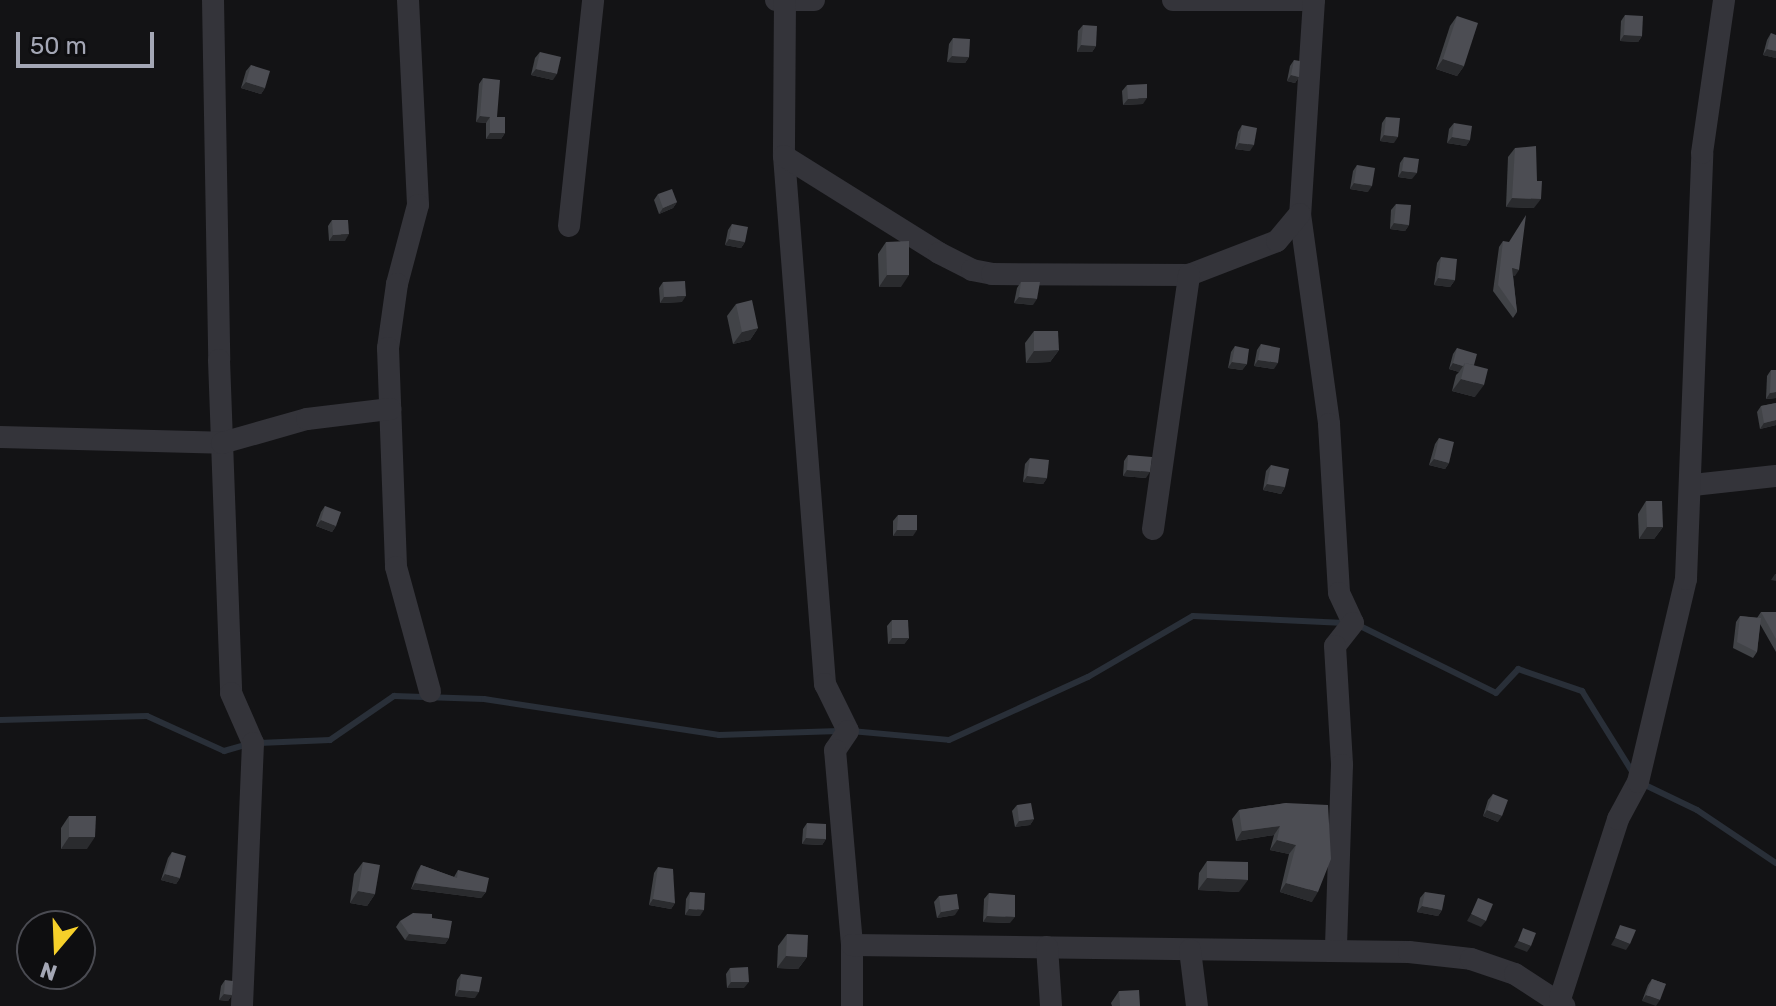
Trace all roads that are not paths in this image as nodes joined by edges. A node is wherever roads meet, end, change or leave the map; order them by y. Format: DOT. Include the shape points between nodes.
graph roads {
  1 [pos="213,0"];
  2 [pos="408,0"];
  3 [pos="593,0"];
  4 [pos="776,0"];
  5 [pos="785,0"];
  6 [pos="814,0"];
  7 [pos="1173,0"];
  8 [pos="1180,0"];
  9 [pos="1724,0"];
  10 [pos="784,156"];
  11 [pos="1300,214"];
  12 [pos="569,226"];
  13 [pos="1189,275"];
  14 [pos="390,409"];
  15 [pos="0,437"];
  16 [pos="222,443"];
  17 [pos="1776,476"];
  18 [pos="1693,485"];
  19 [pos="1153,529"];
  20 [pos="430,691"];
  21 [pos="852,945"];
  22 [pos="1047,947"];
  23 [pos="1190,950"];
  24 [pos="1336,950"];
  25 [pos="1562,1003"];
  26 [pos="242,1006"];
  27 [pos="852,1006"];
  28 [pos="1051,1006"];
  29 [pos="1197,1006"];
  1 -- 16 [label="street"];
  2 -- 14 [label="street" via="418,205 397,284 388,348"];
  3 -- 12 [label="street"];
  4 -- 5 [label="street"];
  5 -- 6 [label="street"];
  5 -- 10 [label="street"];
  7 -- 8 [label="street"];
  8 -- 11 [label="street" via="1314,0"];
  9 -- 18 [label="street" via="1702,153 1692,332"];
  10 -- 13 [label="street" via="972,270 1061,277"];
  10 -- 21 [label="street" via="825,684 848,731 835,750"];
  11 -- 13 [label="street" via="1277,241"];
  11 -- 24 [label="street" via="1329,424 1339,593 1353,623 1335,646 1342,765"];
  13 -- 19 [label="street"];
  14 -- 16 [label="street" via="307,419"];
  14 -- 20 [label="street" via="396,567"];
  15 -- 16 [label="street"];
  16 -- 26 [label="street" via="231,693 253,743"];
  17 -- 18 [label="street"];
  18 -- 25 [label="street" via="1686,579 1638,782 1618,819"];
  21 -- 22 [label="street"];
  21 -- 27 [label="street"];
  22 -- 23 [label="street"];
  22 -- 28 [label="street"];
  23 -- 24 [label="street"];
  23 -- 29 [label="street"];
  24 -- 25 [label="street" via="1471,959 1515,974"];
}
